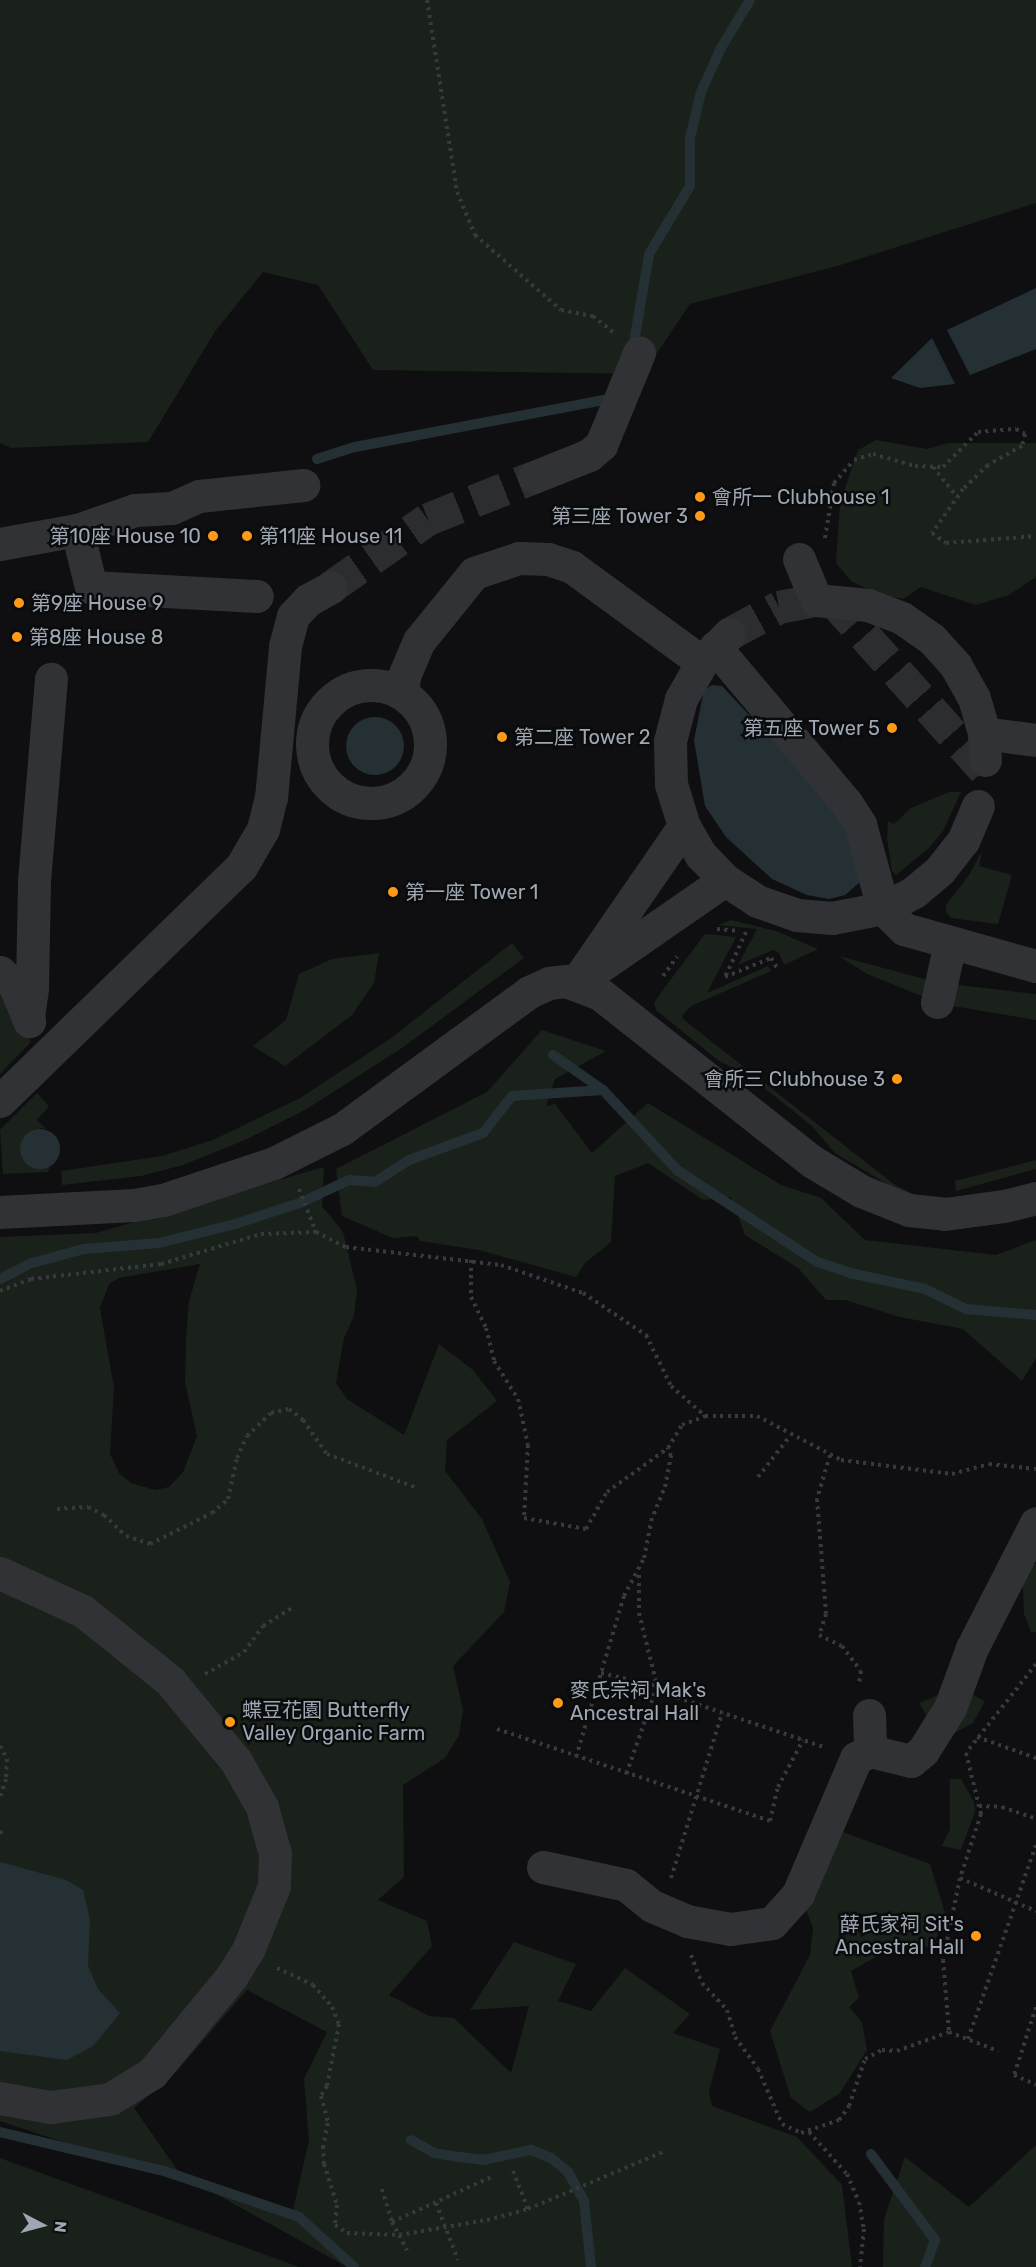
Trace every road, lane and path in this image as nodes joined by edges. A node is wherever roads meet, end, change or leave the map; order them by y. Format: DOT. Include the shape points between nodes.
graph roads {
  1 [pos="427,0"];
  2 [pos="639,353"];
  3 [pos="932,466"];
  4 [pos="534,477"];
  5 [pos="303,485"];
  6 [pos="957,497"];
  7 [pos="77,530"];
  8 [pos="1036,536"];
  9 [pos="0,544"];
  10 [pos="808,580"];
  11 [pos="331,587"];
  12 [pos="257,596"];
  13 [pos="715,647"];
  14 [pos="51,679"];
  15 [pos="402,693"];
  16 [pos="1036,740"];
  17 [pos="978,806"];
  18 [pos="684,826"];
  19 [pos="725,880"];
  20 [pos="883,908"];
  21 [pos="712,928"];
  22 [pos="950,943"];
  23 [pos="683,948"];
  24 [pos="1036,966"];
  25 [pos="777,968"];
  26 [pos="0,972"];
  27 [pos="663,976"];
  28 [pos="575,984"];
  29 [pos="937,1002"];
  30 [pos="28,1017"];
  31 [pos="42,1056"];
  32 [pos="0,1101"];
  33 [pos="300,1192"];
  34 [pos="1036,1198"];
  35 [pos="0,1212"];
  36 [pos="316,1232"];
  37 [pos="471,1260"];
  38 [pos="0,1291"];
  39 [pos="705,1416"];
  40 [pos="790,1436"];
  41 [pos="668,1448"];
  42 [pos="830,1455"];
  43 [pos="1036,1469"];
  44 [pos="758,1477"];
  45 [pos="417,1488"];
  46 [pos="57,1509"];
  47 [pos="1036,1523"];
  48 [pos="0,1573"];
  49 [pos="639,1574"];
  50 [pos="294,1606"];
  51 [pos="1036,1664"];
  52 [pos="601,1673"];
  53 [pos="657,1686"];
  54 [pos="180,1694"];
  55 [pos="722,1713"];
  56 [pos="497,1729"];
  57 [pos="977,1737"];
  58 [pos="866,1738"];
  59 [pos="803,1740"];
  60 [pos="0,1746"];
  61 [pos="576,1757"];
  62 [pos="1036,1758"];
  63 [pos="626,1775"];
  64 [pos="697,1796"];
  65 [pos="0,1798"];
  66 [pos="979,1806"];
  67 [pos="1036,1819"];
  68 [pos="1036,1845"];
  69 [pos="543,1867"];
  70 [pos="960,1878"];
  71 [pos="670,1880"];
  72 [pos="1015,1903"];
  73 [pos="1036,1911"];
  74 [pos="687,1921"];
  75 [pos="248,1950"];
  76 [pos="1036,2007"];
  77 [pos="949,2032"];
  78 [pos="968,2039"];
  79 [pos="998,2051"];
  80 [pos="1036,2085"];
  81 [pos="0,2098"];
  82 [pos="809,2132"];
  83 [pos="665,2151"];
  84 [pos="513,2171"];
  85 [pos="491,2177"];
  86 [pos="382,2189"];
  87 [pos="436,2203"];
  88 [pos="528,2209"];
  89 [pos="392,2222"];
  90 [pos="446,2227"];
  91 [pos="399,2235"];
  92 [pos="407,2250"];
  93 [pos="458,2260"];
  94 [pos="860,2267"];
  1 -- 2 [label="path" via="457,192 475,235 561,310 593,316"];
  2 -- 4 [label="street" via="601,445 590,455"];
  3 -- 6 [label="path"];
  3 -- 6 [label="path" via="943,467 978,432 1016,429 1025,434 1022,446 988,465"];
  3 -- 10 [label="path" via="915,466 873,454 854,460 834,483 826,516 824,556"];
  5 -- 7 [label="street" via="199,496 172,508 135,510"];
  6 -- 8 [label="path" via="932,533 946,543"];
  7 -- 9 [label="street"];
  7 -- 12 [label="street" via="92,587"];
  10 -- 16 [label="street" via="902,618 932,639 956,666 974,698 985,747"];
  11 -- 31 [label="street" via="308,600 293,616 285,646 282,711 263,829 241,867"];
  13 -- 15 [label="street" via="572,567 548,559 519,558 474,573 419,641 404,676"];
  13 -- 18 [label="street" via="681,699 670,741 671,784"];
  13 -- 20 [label="street" via="860,824"];
  14 -- 30 [label="street" via="34,881 33,987"];
  17 -- 20 [label="street" via="963,841 940,870 914,892"];
  18 -- 19 [label="street" via="701,855"];
  18 -- 28 [label="street"];
  19 -- 20 [label="street" via="757,901 797,915 832,918"];
  19 -- 28 [label="street"];
  20 -- 22 [label="street" via="904,929"];
  21 -- 25 [label="path" via="746,932 724,977 771,958"];
  22 -- 24 [label="street"];
  22 -- 29 [label="street"];
  23 -- 27 [label="path"];
  26 -- 30 [label="street" via="15,986"];
  28 -- 34 [label="street" via="600,994 813,1162 861,1191 909,1210 945,1214"];
  28 -- 35 [label="street" via="549,983 529,992 342,1129 265,1167 163,1200 134,1205"];
  30 -- 31 [label="street"];
  31 -- 32 [label="street"];
  33 -- 36 [label="path"];
  36 -- 37 [label="path" via="346,1247"];
  36 -- 38 [label="path" via="261,1234 162,1264 31,1279"];
  37 -- 39 [label="path" via="501,1265 592,1299 646,1335 671,1386"];
  37 -- 41 [label="path" via="471,1297 486,1328 494,1362 518,1399 528,1445 524,1518 585,1529 607,1492"];
  39 -- 40 [label="path" via="757,1416"];
  39 -- 41 [label="path" via="682,1425"];
  40 -- 42 [label="path"];
  40 -- 44 [label="path"];
  41 -- 49 [label="path" via="671,1456 665,1487 651,1521"];
  42 -- 43 [label="path" via="841,1460 952,1474 989,1464"];
  42 -- 58 [label="path" via="817,1499 826,1614 819,1635 842,1646 861,1671 857,1702"];
  45 -- 46 [label="path" via="327,1454 303,1420 288,1409 271,1413 247,1436 237,1458 228,1499 212,1513 150,1544 126,1536 104,1515 88,1507"];
  47 -- 58 [label="street" via="972,1648 950,1708 923,1751 911,1761"];
  48 -- 54 [label="street" via="83,1611 170,1681"];
  49 -- 52 [label="path" via="624,1596"];
  49 -- 53 [label="path" via="639,1613"];
  50 -- 54 [label="path" via="263,1626 244,1652 210,1669"];
  51 -- 57 [label="path"];
  52 -- 53 [label="path"];
  52 -- 61 [label="path"];
  53 -- 55 [label="path" via="670,1695"];
  53 -- 63 [label="path"];
  54 -- 75 [label="street" via="236,1761 262,1807 275,1854 274,1886"];
  55 -- 59 [label="path"];
  55 -- 64 [label="path"];
  56 -- 61 [label="path"];
  57 -- 62 [label="path"];
  57 -- 66 [label="path" via="966,1753"];
  58 -- 59 [label="path"];
  58 -- 74 [label="street" via="798,1894 772,1923 730,1929"];
  59 -- 64 [label="path" via="778,1786 770,1821"];
  60 -- 65 [label="path" via="7,1759"];
  61 -- 63 [label="path"];
  63 -- 64 [label="path"];
  64 -- 71 [label="path"];
  66 -- 67 [label="path" via="1002,1807"];
  66 -- 70 [label="path" via="981,1814"];
  68 -- 72 [label="path"];
  69 -- 74 [label="street" via="626,1885 652,1906"];
  70 -- 72 [label="path"];
  70 -- 77 [label="path" via="943,1960"];
  72 -- 73 [label="path"];
  72 -- 78 [label="path"];
  74 -- 82 [label="path" via="690,1952 702,1983 727,2010 735,2037 758,2069 782,2124 801,2133"];
  75 -- 81 [label="street" via="232,1976 152,2073 110,2099 50,2107"];
  75 -- 91 [label="path" via="313,1985 332,2007 339,2024 327,2086 321,2096 328,2123 323,2146 328,2186 337,2205 335,2225 347,2233"];
  76 -- 80 [label="path" via="1014,2075"];
  77 -- 78 [label="path"];
  77 -- 82 [label="path" via="865,2058 849,2106 838,2120"];
  78 -- 79 [label="path"];
  82 -- 94 [label="path" via="847,2174 859,2202 864,2229"];
  83 -- 88 [label="path"];
  84 -- 88 [label="path"];
  85 -- 87 [label="path"];
  86 -- 89 [label="path"];
  87 -- 89 [label="path"];
  87 -- 90 [label="path"];
  88 -- 90 [label="path"];
  89 -- 91 [label="path"];
  90 -- 91 [label="path"];
  90 -- 93 [label="path"];
  91 -- 92 [label="path"];
}
